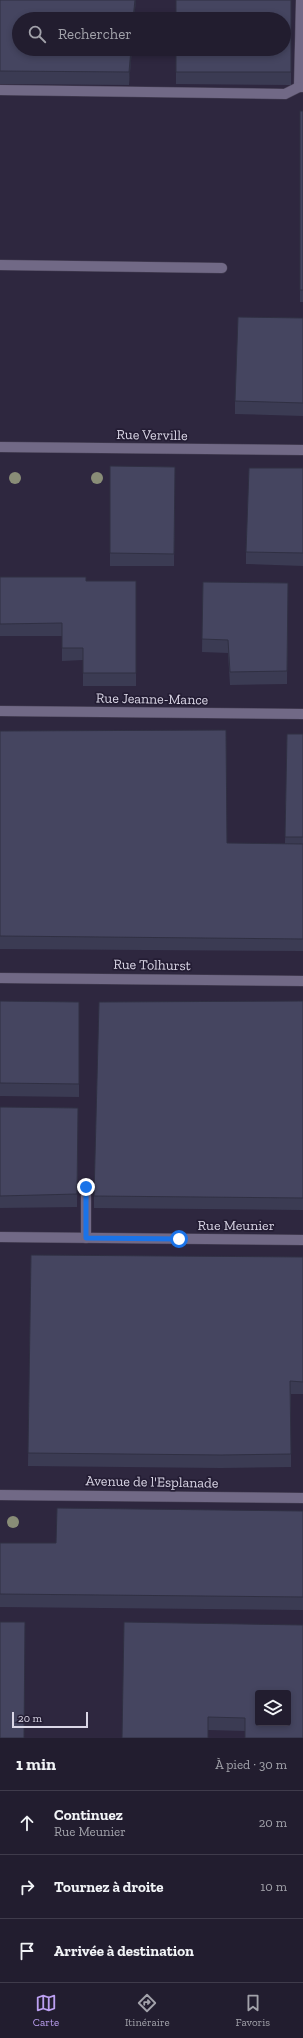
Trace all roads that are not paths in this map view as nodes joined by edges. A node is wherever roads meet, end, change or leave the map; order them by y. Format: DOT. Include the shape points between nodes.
graph roads {
  1 [pos="301,0"];
  2 [pos="301,87"];
  3 [pos="0,90"];
  4 [pos="0,265"];
  5 [pos="222,268"];
  6 [pos="0,447"];
  7 [pos="303,450"];
  8 [pos="0,711"];
  9 [pos="303,714"];
  10 [pos="0,978"];
  11 [pos="303,981"];
  12 [pos="86,1187"];
  13 [pos="0,1237"];
  14 [pos="86,1238"];
  15 [pos="303,1240"];
  16 [pos="0,1495"];
  17 [pos="303,1498"];
  1 -- 2 [label="street"];
  2 -- 3 [label="street" via="284,94"];
  4 -- 5 [label="street"];
  6 -- 7 [label="street, Rue Verville"];
  8 -- 9 [label="street, Rue Jeanne-Mance"];
  10 -- 11 [label="street, Rue Tolhurst"];
  12 -- 14 [label="street"];
  13 -- 14 [label="street, Rue Meunier"];
  14 -- 15 [label="street, Rue Meunier"];
  16 -- 17 [label="street, Avenue de l'Esplanade"];
}
